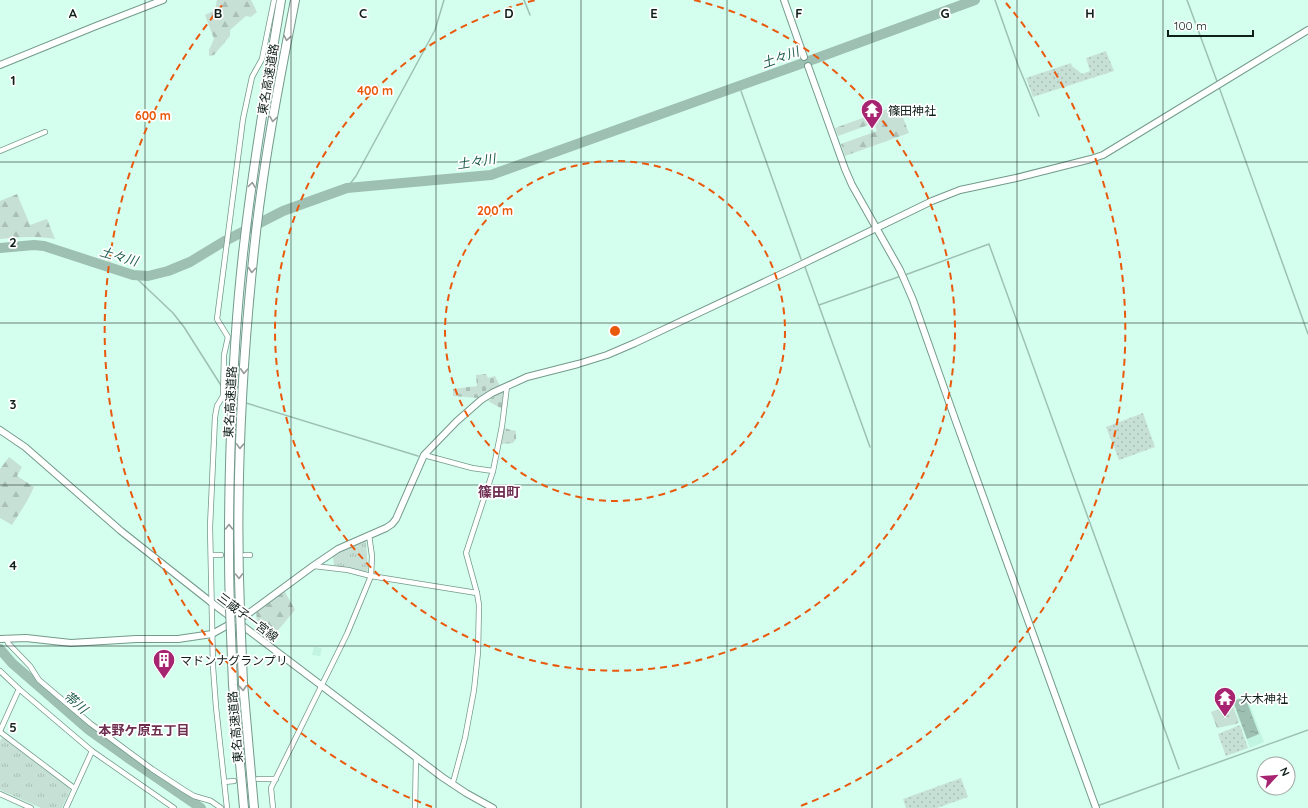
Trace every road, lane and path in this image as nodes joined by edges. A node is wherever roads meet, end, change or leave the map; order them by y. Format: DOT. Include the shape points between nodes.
graph roads {
  1 [pos="163,0"];
  2 [pos="274,0"];
  3 [pos="282,0"];
  4 [pos="294,0"];
  5 [pos="784,0"];
  6 [pos="153,2"];
  7 [pos="1308,30"];
  8 [pos="804,57"];
  9 [pos="0,65"];
  10 [pos="808,66"];
  11 [pos="45,132"];
  12 [pos="0,151"];
  13 [pos="876,228"];
  14 [pos="507,386"];
  15 [pos="0,430"];
  16 [pos="424,455"];
  17 [pos="493,471"];
  18 [pos="369,535"];
  19 [pos="211,555"];
  20 [pos="221,555"];
  21 [pos="312,566"];
  22 [pos="371,576"];
  23 [pos="477,593"];
  24 [pos="212,603"];
  25 [pos="236,621"];
  26 [pos="212,634"];
  27 [pos="3,639"];
  28 [pos="0,671"];
  29 [pos="322,687"];
  30 [pos="19,689"];
  31 [pos="0,731"];
  32 [pos="92,751"];
  33 [pos="416,757"];
  34 [pos="258,779"];
  35 [pos="276,779"];
  36 [pos="234,781"];
  37 [pos="224,782"];
  38 [pos="452,784"];
  39 [pos="74,788"];
  40 [pos="0,794"];
  41 [pos="31,808"];
  42 [pos="66,808"];
  43 [pos="174,808"];
  44 [pos="221,808"];
  45 [pos="226,808"];
  46 [pos="244,808"];
  47 [pos="254,808"];
  48 [pos="273,808"];
  49 [pos="416,808"];
  50 [pos="493,808"];
  51 [pos="1096,808"];
  1 -- 6 [label="street"];
  2 -- 19 [label="street" via="262,59 252,77 243,120 218,319 228,337 224,355 223,396 217,406 215,417"];
  46 -- 3 [label="highway, 東名高速道路, one-way, bridge" via="233,685 230,608 229,487 232,406 245,236"];
  4 -- 47 [label="highway, 東名高速道路, one-way, bridge" via="264,169 256,231 242,407 238,541 240,611 243,683"];
  5 -- 8 [label="street"];
  6 -- 9 [label="street"];
  7 -- 13 [label="street" via="1103,155 960,190"];
  8 -- 10 [label="street"];
  10 -- 13 [label="street" via="845,169"];
  11 -- 12 [label="street"];
  13 -- 14 [label="street" via="607,355 527,377"];
  13 -- 51 [label="street" via="900,270 913,300"];
  14 -- 16 [label="street" via="480,400"];
  14 -- 17 [label="street"];
  15 -- 24 [label="street, 三蔵子一宮線" via="24,447 121,531"];
  16 -- 17 [label="street"];
  16 -- 18 [label="street" via="392,524"];
  17 -- 23 [label="street" via="466,553"];
  18 -- 21 [label="street" via="338,549"];
  18 -- 22 [label="street"];
  19 -- 20 [label="street"];
  19 -- 24 [label="street"];
  21 -- 22 [label="street" via="348,570"];
  21 -- 25 [label="street"];
  22 -- 23 [label="street"];
  22 -- 29 [label="street" via="348,634"];
  23 -- 38 [label="street" via="478,652 474,690 465,738"];
  24 -- 25 [label="street, 三蔵子一宮線"];
  24 -- 26 [label="street"];
  25 -- 26 [label="street"];
  25 -- 29 [label="street, 三蔵子一宮線"];
  26 -- 27 [label="street" via="178,639 71,643 26,638"];
  26 -- 37 [label="street"];
  27 -- 44 [label="street" via="30,666 39,680 86,720 184,790"];
  28 -- 30 [label="street"];
  29 -- 33 [label="street, 三蔵子一宮線"];
  29 -- 35 [label="street"];
  30 -- 31 [label="street"];
  30 -- 32 [label="street"];
  31 -- 39 [label="street"];
  32 -- 39 [label="street"];
  32 -- 43 [label="street"];
  33 -- 38 [label="street, 三蔵子一宮線"];
  33 -- 49 [label="street"];
  34 -- 35 [label="street"];
  35 -- 48 [label="street" via="271,788"];
  36 -- 37 [label="street"];
  37 -- 45 [label="street"];
  38 -- 50 [label="street, 三蔵子一宮線"];
  39 -- 42 [label="street"];
  40 -- 41 [label="street"];
}
